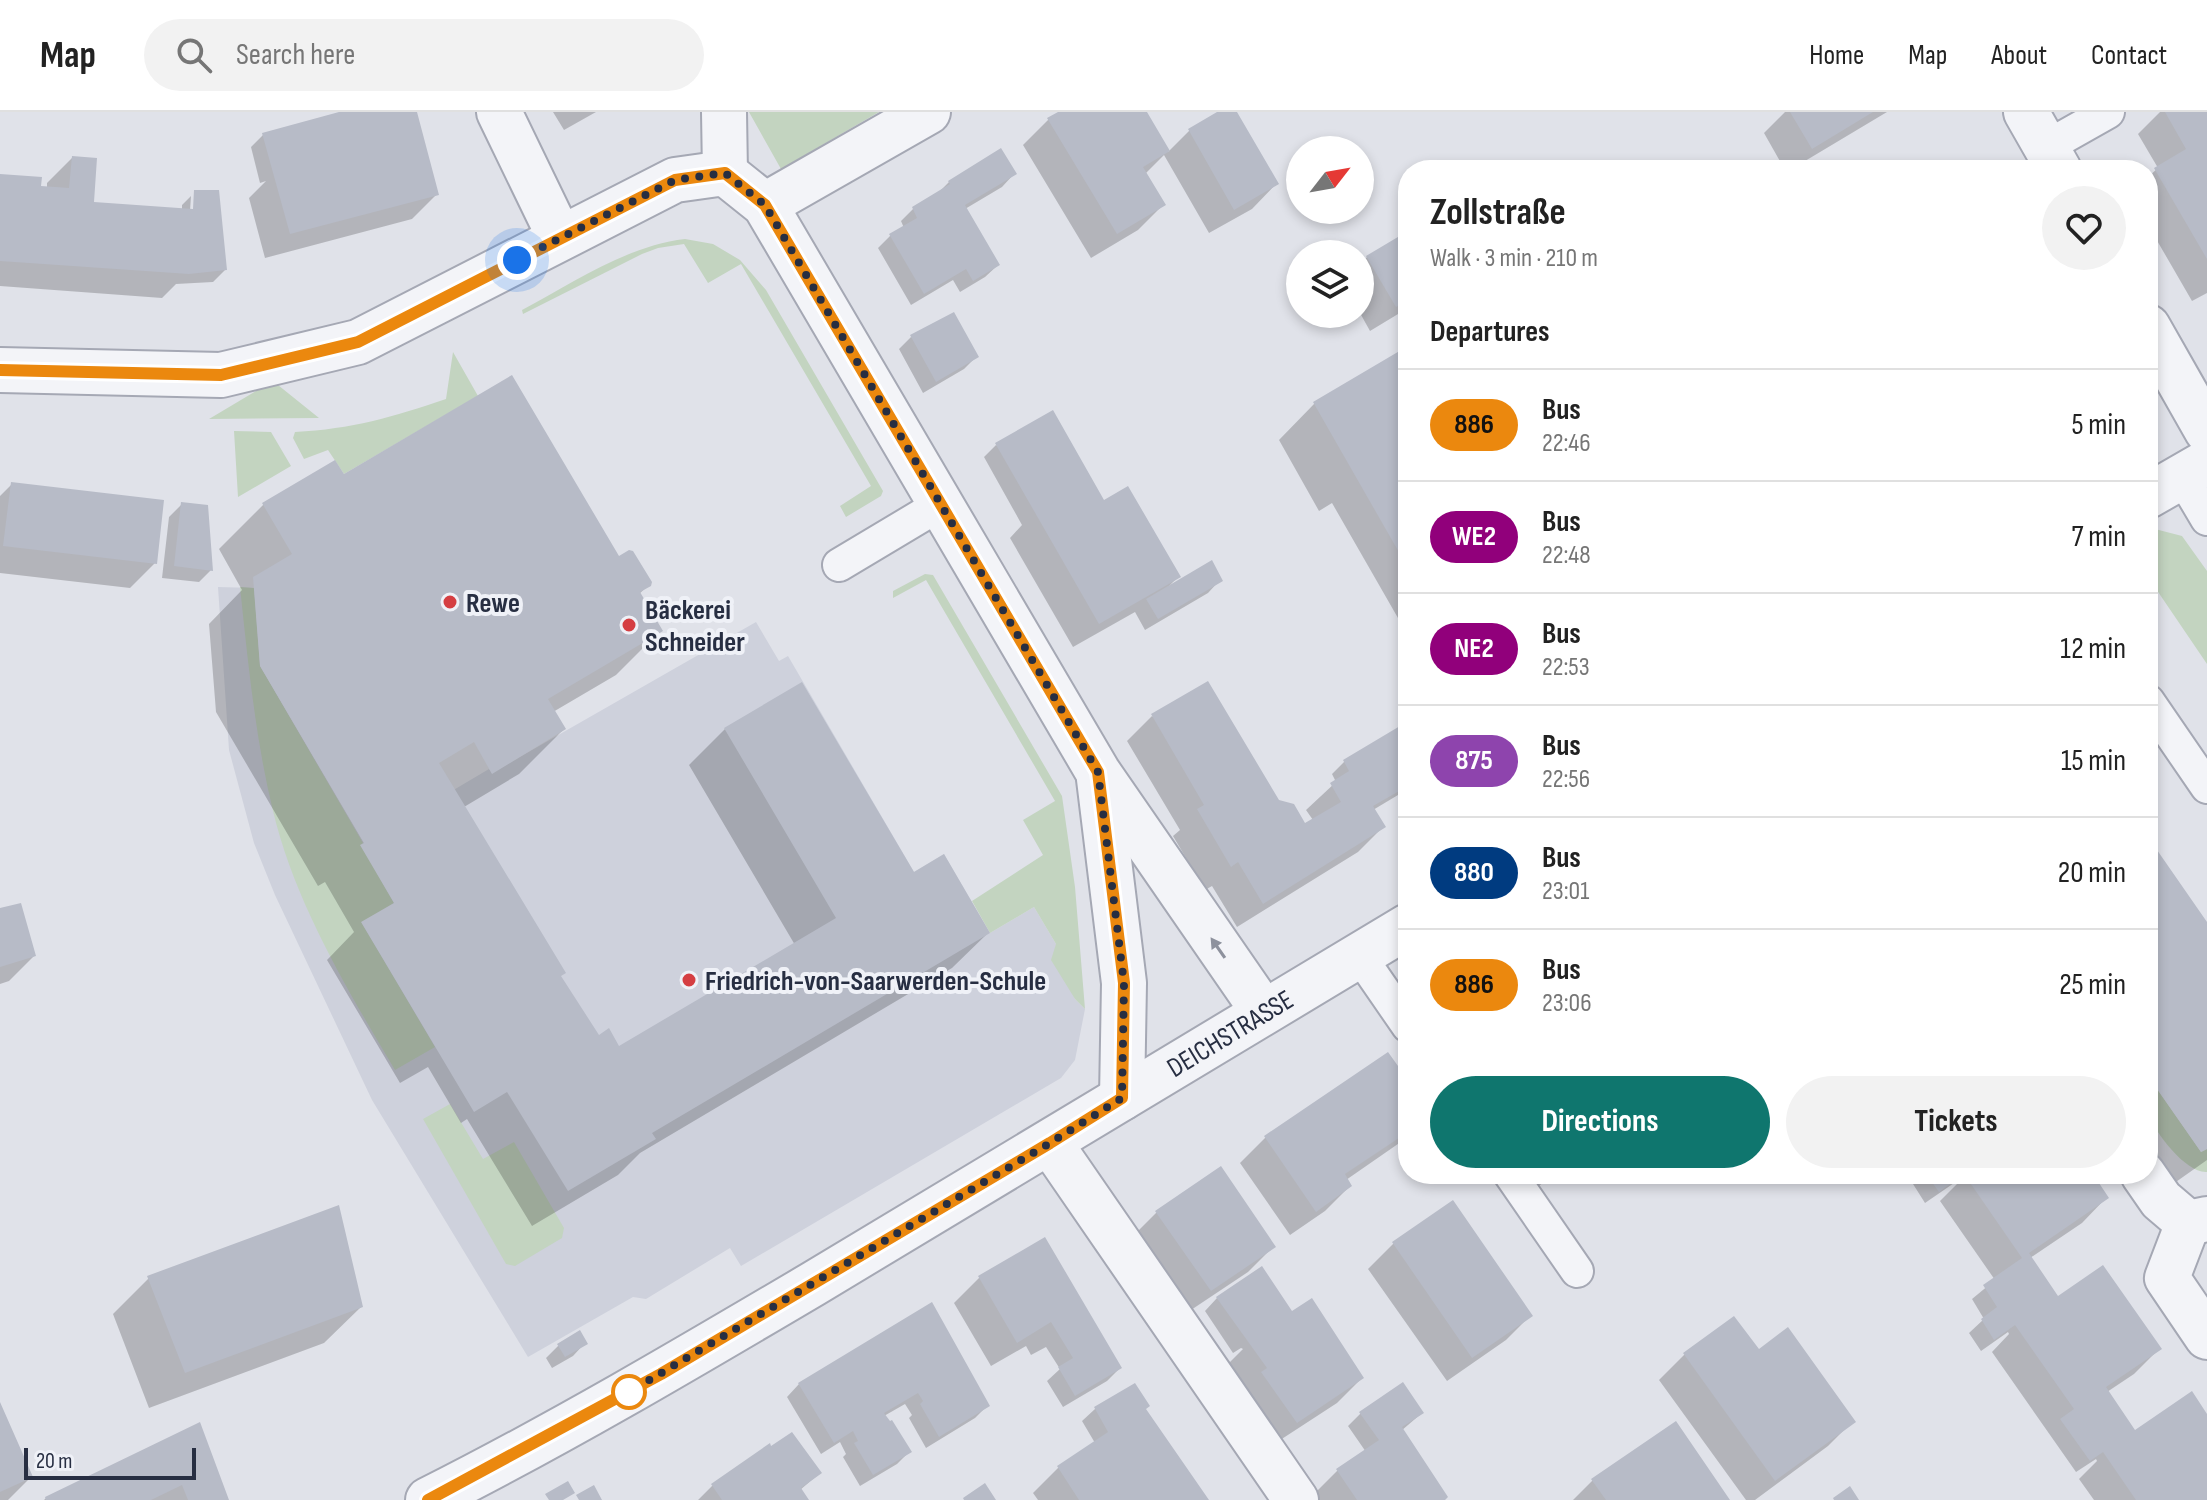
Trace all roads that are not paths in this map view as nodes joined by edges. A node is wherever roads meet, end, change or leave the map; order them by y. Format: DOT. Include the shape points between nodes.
graph roads {
  1 [pos="499,112"];
  2 [pos="724,112"];
  3 [pos="928,112"];
  4 [pos="2108,112"];
  5 [pos="2044,143"];
  6 [pos="725,173"];
  7 [pos="765,205"];
  8 [pos="560,238"];
  9 [pos="2158,345"];
  10 [pos="0,370"];
  11 [pos="2207,431"];
  12 [pos="2179,478"];
  13 [pos="941,504"];
  14 [pos="2207,519"];
  15 [pos="839,565"];
  16 [pos="2158,716"];
  17 [pos="1098,772"];
  18 [pos="2207,787"];
  19 [pos="1398,932"];
  20 [pos="1359,955"];
  21 [pos="1263,1011"];
  22 [pos="1398,1012"];
  23 [pos="1122,1098"];
  24 [pos="1050,1143"];
  25 [pos="1517,1184"];
  26 [pos="2150,1184"];
  27 [pos="2198,1221"];
  28 [pos="1577,1271"];
  29 [pos="2207,1337"];
  30 [pos="428,1500"];
  31 [pos="1296,1500"];
  1 -- 8 [label="street"];
  2 -- 6 [label="street"];
  3 -- 7 [label="street"];
  4 -- 5 [label="lane"];
  6 -- 7 [label="street"];
  6 -- 8 [label="street" via="675,180"];
  7 -- 13 [label="street"];
  8 -- 10 [label="street" via="358,342 221,375"];
  9 -- 11 [label="street"];
  12 -- 14 [label="lane"];
  13 -- 15 [label="lane"];
  13 -- 17 [label="street"];
  16 -- 18 [label="lane"];
  21 -- 17 [label="street, one-way"];
  17 -- 23 [label="street" via="1124,983"];
  19 -- 20 [label="street, DEICHSTRASSE"];
  20 -- 21 [label="street, DEICHSTRASSE"];
  20 -- 22 [label="lane"];
  21 -- 23 [label="street, DEICHSTRASSE"];
  23 -- 24 [label="street, DEICHSTRASSE"];
  24 -- 30 [label="street, DEICHSTRASSE" via="661,1374"];
  24 -- 31 [label="street"];
  25 -- 28 [label="lane"];
  26 -- 27 [label="street" via="2161,1200"];
  27 -- 29 [label="street" via="2167,1278"];
}
